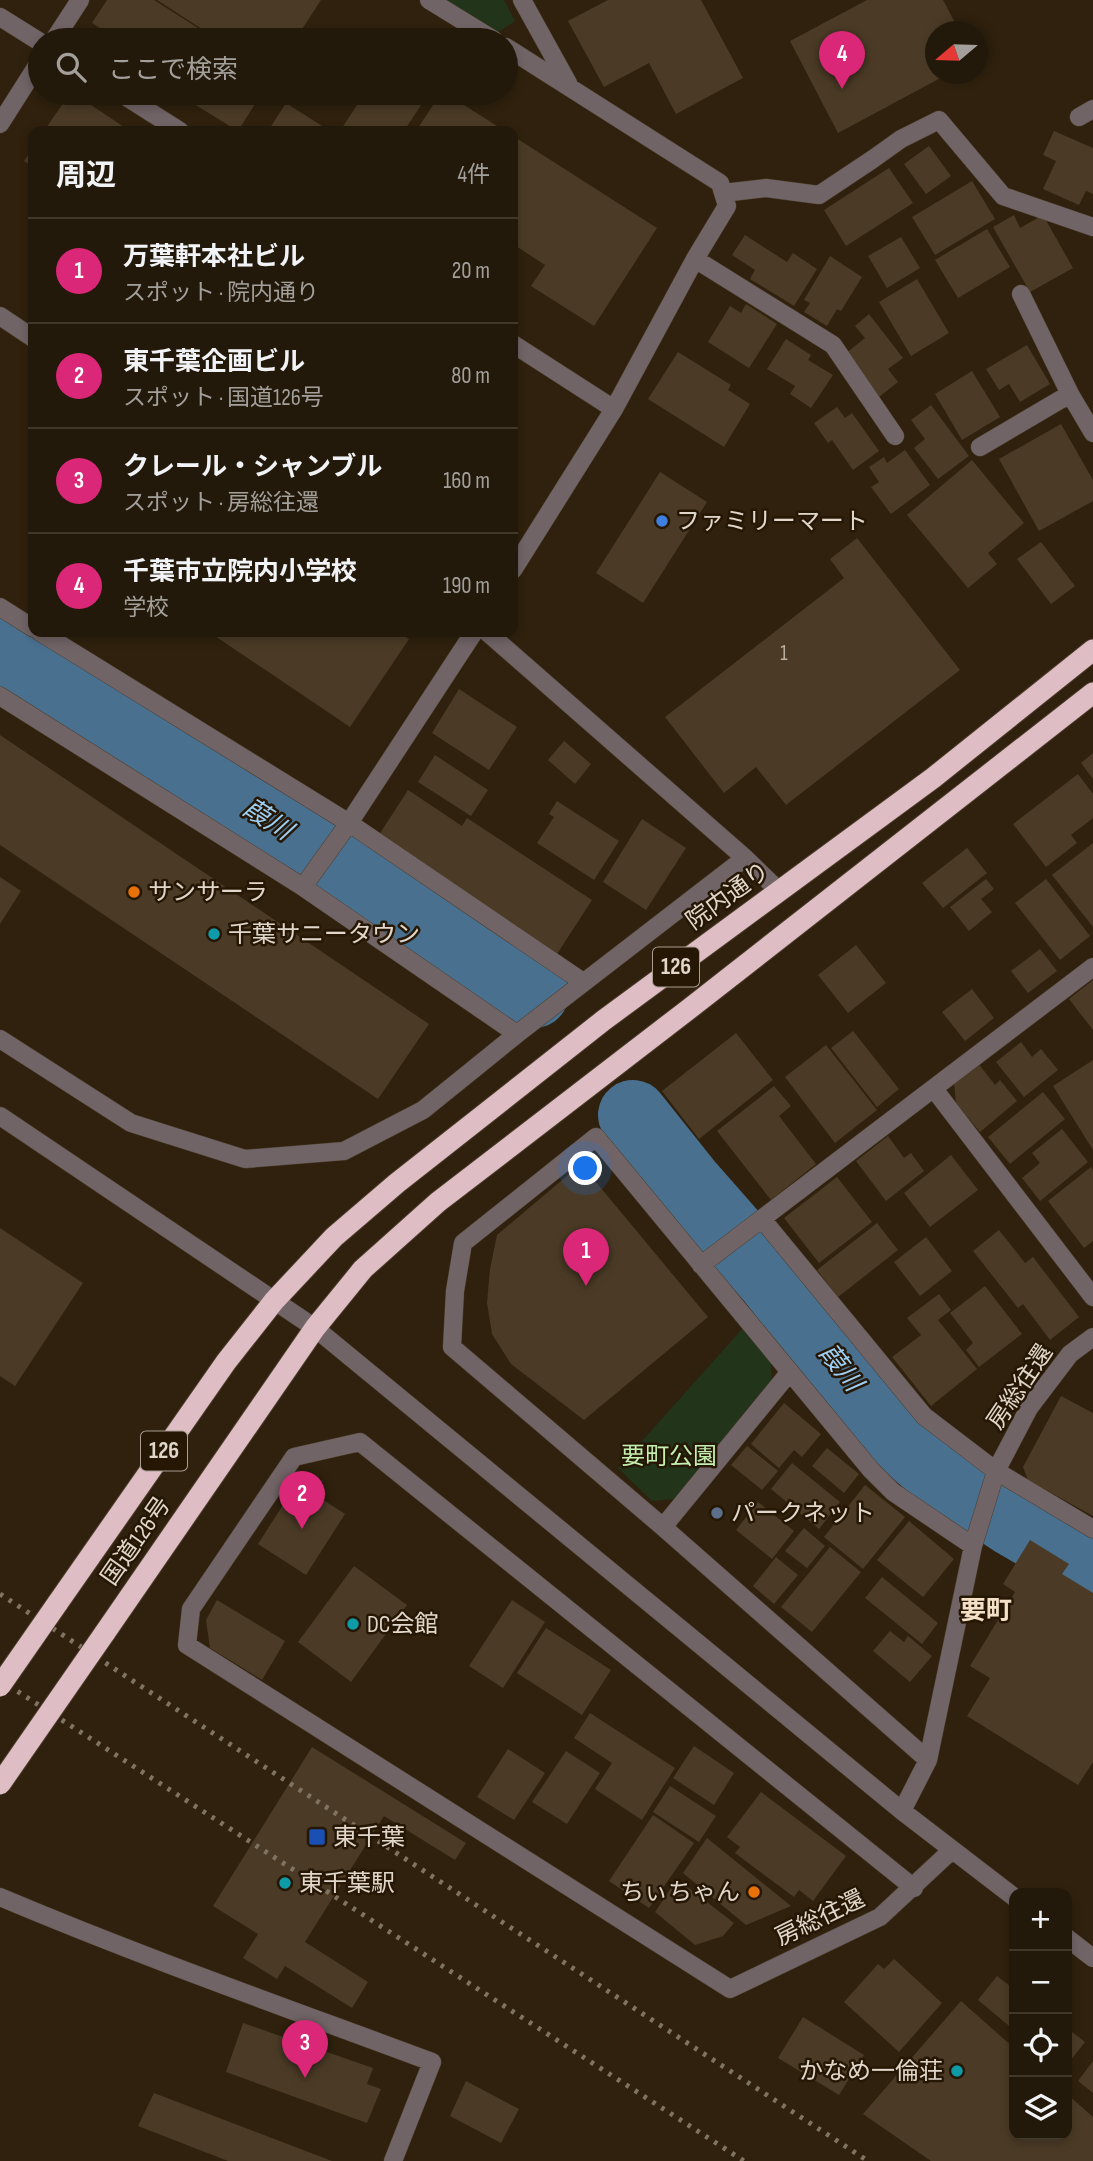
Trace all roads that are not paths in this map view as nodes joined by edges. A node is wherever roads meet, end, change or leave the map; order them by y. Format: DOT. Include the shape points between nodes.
graph roads {
  1 [pos="80,0"];
  2 [pos="429,0"];
  3 [pos="522,0"];
  4 [pos="0,16"];
  5 [pos="62,28"];
  6 [pos="475,28"];
  7 [pos="28,34"];
  8 [pos="518,54"];
  9 [pos="28,80"];
  10 [pos="569,86"];
  11 [pos="139,105"];
  12 [pos="0,124"];
  13 [pos="172,126"];
  14 [pos="723,193"];
  15 [pos="1093,227"];
  16 [pos="695,259"];
  17 [pos="1021,293"];
  18 [pos="0,316"];
  19 [pos="28,335"];
  20 [pos="518,347"];
  21 [pos="1070,394"];
  22 [pos="614,409"];
  23 [pos="1093,433"];
  24 [pos="895,436"];
  25 [pos="980,447"];
  26 [pos="518,562"];
  27 [pos="0,607"];
  28 [pos="28,625"];
  29 [pos="48,637"];
  30 [pos="471,637"];
  31 [pos="493,637"];
  32 [pos="1093,650"];
  33 [pos="1093,693"];
  34 [pos="0,695"];
  35 [pos="344,830"];
  36 [pos="745,858"];
  37 [pos="307,881"];
  38 [pos="779,891"];
  39 [pos="1093,967"];
  40 [pos="583,982"];
  41 [pos="517,1034"];
  42 [pos="0,1039"];
  43 [pos="934,1089"];
  44 [pos="0,1116"];
  45 [pos="762,1219"];
  46 [pos="701,1265"];
  47 [pos="1093,1297"];
  48 [pos="274,1301"];
  49 [pos="315,1328"];
  50 [pos="1093,1337"];
  51 [pos="789,1373"];
  52 [pos="994,1475"];
  53 [pos="663,1527"];
  54 [pos="1093,1529"];
  55 [pos="973,1546"];
  56 [pos="0,1686"];
  57 [pos="928,1760"];
  58 [pos="0,1784"];
  59 [pos="902,1811"];
  60 [pos="952,1850"];
  61 [pos="914,1888"];
  62 [pos="1009,1893"];
  63 [pos="0,1897"];
  64 [pos="1072,1942"];
  65 [pos="1093,1958"];
  66 [pos="393,2161"];
  1 -- 5 [label="street"];
  2 -- 6 [label="street"];
  3 -- 10 [label="street"];
  4 -- 7 [label="street"];
  8 -- 10 [label="street"];
  9 -- 12 [label="street"];
  10 -- 14 [label="street" via="720,183"];
  11 -- 13 [label="street"];
  14 -- 15 [label="street" via="766,188 819,195 901,139 939,120 1003,196"];
  14 -- 16 [label="street" via="727,206"];
  16 -- 22 [label="street"];
  16 -- 24 [label="street" via="833,345"];
  17 -- 21 [label="street"];
  18 -- 19 [label="street"];
  20 -- 22 [label="street"];
  21 -- 23 [label="street"];
  21 -- 25 [label="street"];
  22 -- 26 [label="street"];
  27 -- 28 [label="street"];
  29 -- 35 [label="street"];
  30 -- 35 [label="street"];
  31 -- 36 [label="street"];
  32 -- 38 [label="highway, 院内通り / 126" via="933,778"];
  33 -- 49 [label="highway, 126" via="438,1202 363,1269"];
  34 -- 37 [label="street"];
  35 -- 37 [label="street"];
  35 -- 40 [label="street"];
  36 -- 38 [label="street"];
  36 -- 40 [label="street"];
  37 -- 41 [label="street"];
  38 -- 48 [label="highway, 院内通り / 126" via="604,1020 397,1183 334,1237"];
  39 -- 43 [label="street"];
  40 -- 41 [label="street"];
  41 -- 42 [label="street" via="423,1110 344,1150 245,1159 131,1123"];
  43 -- 45 [label="street"];
  43 -- 47 [label="street"];
  44 -- 48 [label="street"];
  45 -- 46 [label="street"];
  45 -- 52 [label="street" via="924,1416"];
  46 -- 51 [label="street"];
  46 -- 53 [label="street" via="596,1137 463,1242 455,1291 452,1347"];
  48 -- 49 [label="street"];
  48 -- 56 [label="highway, 国道126号 / 126, bridge" via="226,1362"];
  49 -- 58 [label="highway, 国道126号 / 126, bridge"];
  49 -- 59 [label="street"];
  50 -- 52 [label="street, 房総往還" via="1070,1354 1029,1408"];
  51 -- 53 [label="street"];
  51 -- 55 [label="street" via="893,1492"];
  52 -- 54 [label="street"];
  52 -- 55 [label="street, 房総往還"];
  53 -- 57 [label="street"];
  55 -- 57 [label="street"];
  57 -- 59 [label="street"];
  59 -- 60 [label="street"];
  60 -- 61 [label="street, 房総往還"];
  60 -- 62 [label="street"];
  61 -- 61 [label="street, 房総往還" via="360,1441 294,1458 191,1609 187,1646 730,1989 880,1917"];
  63 -- 66 [label="street" via="199,1977 432,2062"];
  64 -- 65 [label="street"];
}
